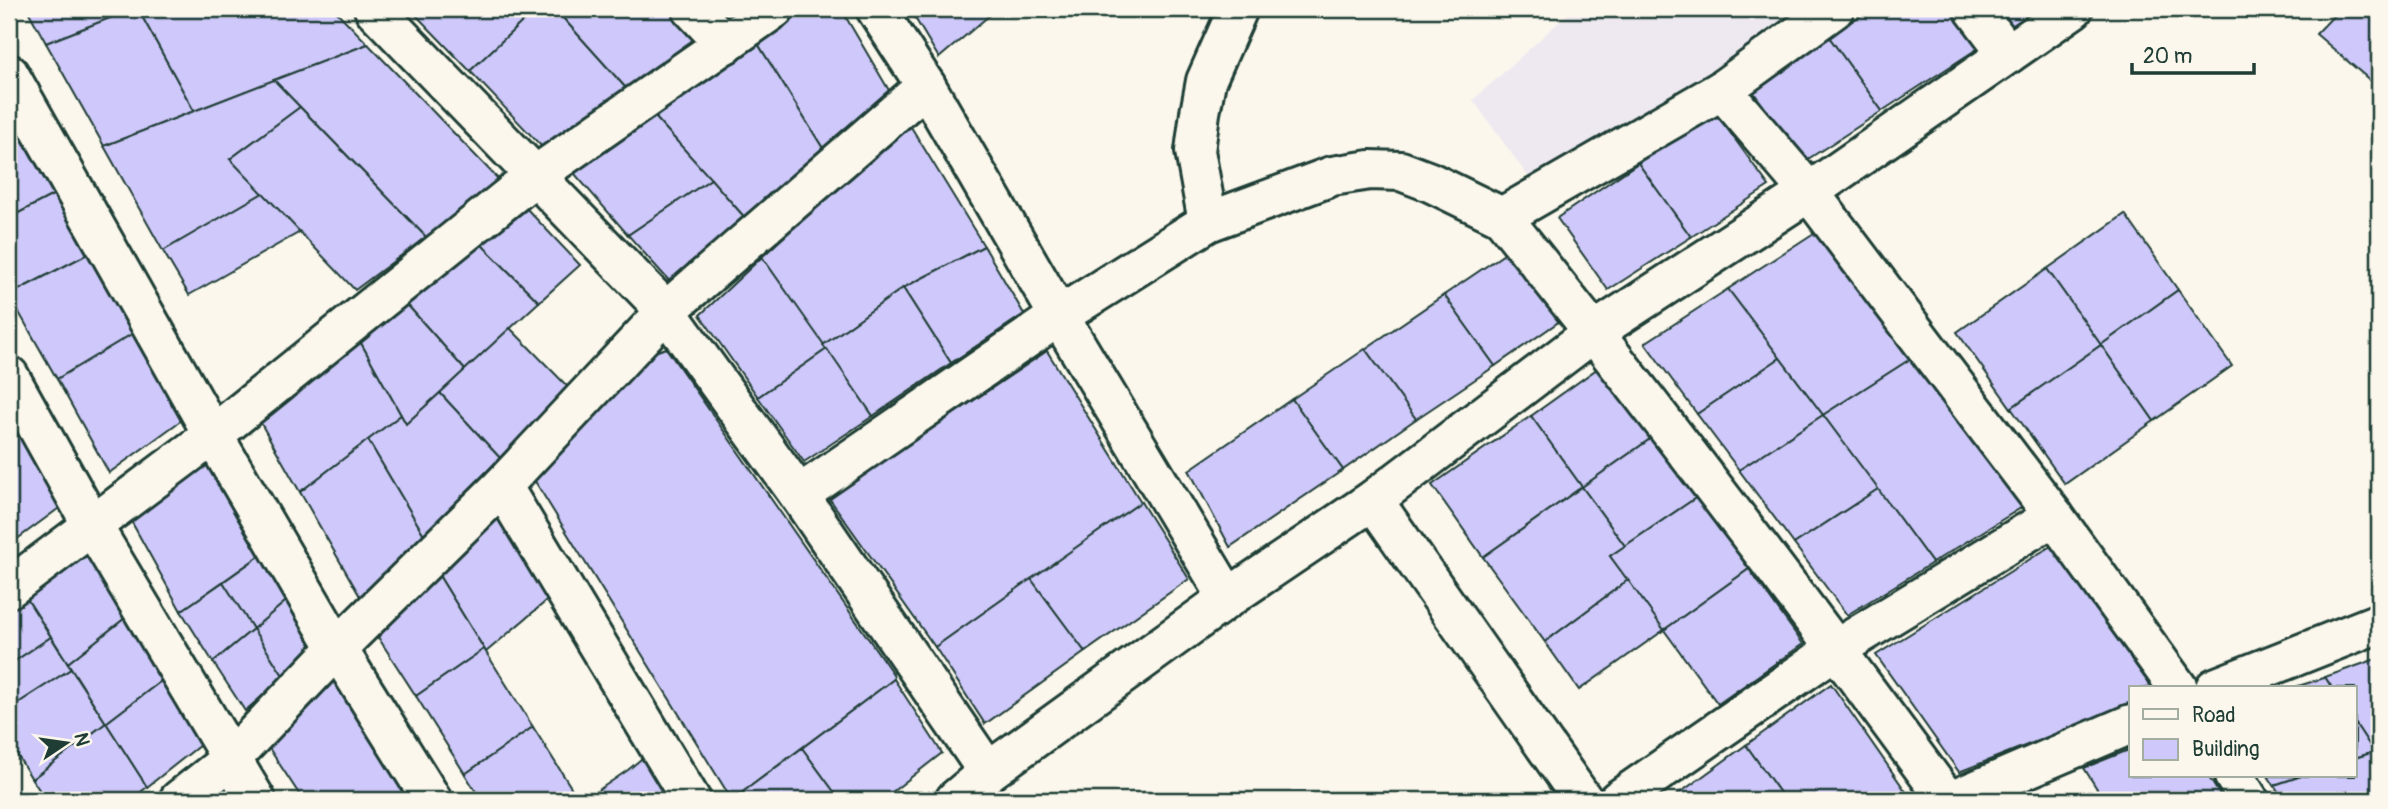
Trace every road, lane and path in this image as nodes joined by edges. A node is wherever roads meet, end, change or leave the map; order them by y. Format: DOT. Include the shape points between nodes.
graph roads {
  1 [pos="374,9"];
  2 [pos="692,9"];
  3 [pos="774,9"];
  4 [pos="876,9"];
  5 [pos="1238,9"];
  6 [pos="1834,9"];
  7 [pos="1974,9"];
  8 [pos="2073,9"];
  9 [pos="725,44"];
  10 [pos="2008,54"];
  11 [pos="9,74"];
  12 [pos="926,86"];
  13 [pos="1722,90"];
  14 [pos="536,175"];
  15 [pos="1809,192"];
  16 [pos="1502,217"];
  17 [pos="1208,222"];
  18 [pos="666,311"];
  19 [pos="1059,316"];
  20 [pos="1594,332"];
  21 [pos="9,376"];
  22 [pos="213,435"];
  23 [pos="502,486"];
  24 [pos="799,495"];
  25 [pos="1373,500"];
  26 [pos="2054,516"];
  27 [pos="92,525"];
  28 [pos="9,588"];
  29 [pos="1228,598"];
  30 [pos="2379,623"];
  31 [pos="337,648"];
  32 [pos="1836,649"];
  33 [pos="2177,686"];
  34 [pos="2220,686"];
  35 [pos="2129,725"];
  36 [pos="231,759"];
  37 [pos="988,772"];
  38 [pos="2235,778"];
  39 [pos="179,800"];
  40 [pos="256,800"];
  41 [pos="432,800"];
  42 [pos="691,800"];
  43 [pos="956,800"];
  44 [pos="1583,800"];
  45 [pos="1618,800"];
  46 [pos="1947,800"];
  47 [pos="1953,800"];
  48 [pos="2249,800"];
  1 -- 14 [label="street"];
  2 -- 9 [label="street"];
  3 -- 9 [label="street"];
  4 -- 12 [label="street"];
  5 -- 17 [label="street" via="1206,81 1200,113 1195,151"];
  6 -- 13 [label="street"];
  7 -- 10 [label="street"];
  8 -- 10 [label="street"];
  9 -- 14 [label="street"];
  10 -- 15 [label="street"];
  11 -- 22 [label="street"];
  12 -- 18 [label="street"];
  12 -- 19 [label="street"];
  13 -- 15 [label="street"];
  13 -- 16 [label="street"];
  14 -- 18 [label="street"];
  14 -- 22 [label="street"];
  15 -- 20 [label="street"];
  15 -- 26 [label="street"];
  16 -- 17 [label="street" via="1401,171 1370,170 1332,176"];
  16 -- 20 [label="street"];
  17 -- 19 [label="street"];
  18 -- 23 [label="street"];
  18 -- 24 [label="street"];
  19 -- 24 [label="street"];
  19 -- 29 [label="street"];
  20 -- 25 [label="street"];
  20 -- 32 [label="street"];
  21 -- 27 [label="street"];
  22 -- 27 [label="street"];
  22 -- 31 [label="street"];
  23 -- 31 [label="street"];
  23 -- 42 [label="street"];
  24 -- 37 [label="street"];
  25 -- 29 [label="street"];
  25 -- 44 [label="street"];
  26 -- 32 [label="street"];
  26 -- 33 [label="street"];
  27 -- 28 [label="street"];
  27 -- 36 [label="street"];
  29 -- 37 [label="street"];
  30 -- 34 [label="street"];
  31 -- 36 [label="street"];
  31 -- 41 [label="street"];
  32 -- 45 [label="street"];
  32 -- 46 [label="street"];
  35 -- 47 [label="street"];
  36 -- 39 [label="street"];
  36 -- 40 [label="street"];
  37 -- 43 [label="street"];
  38 -- 48 [label="street"];
}
